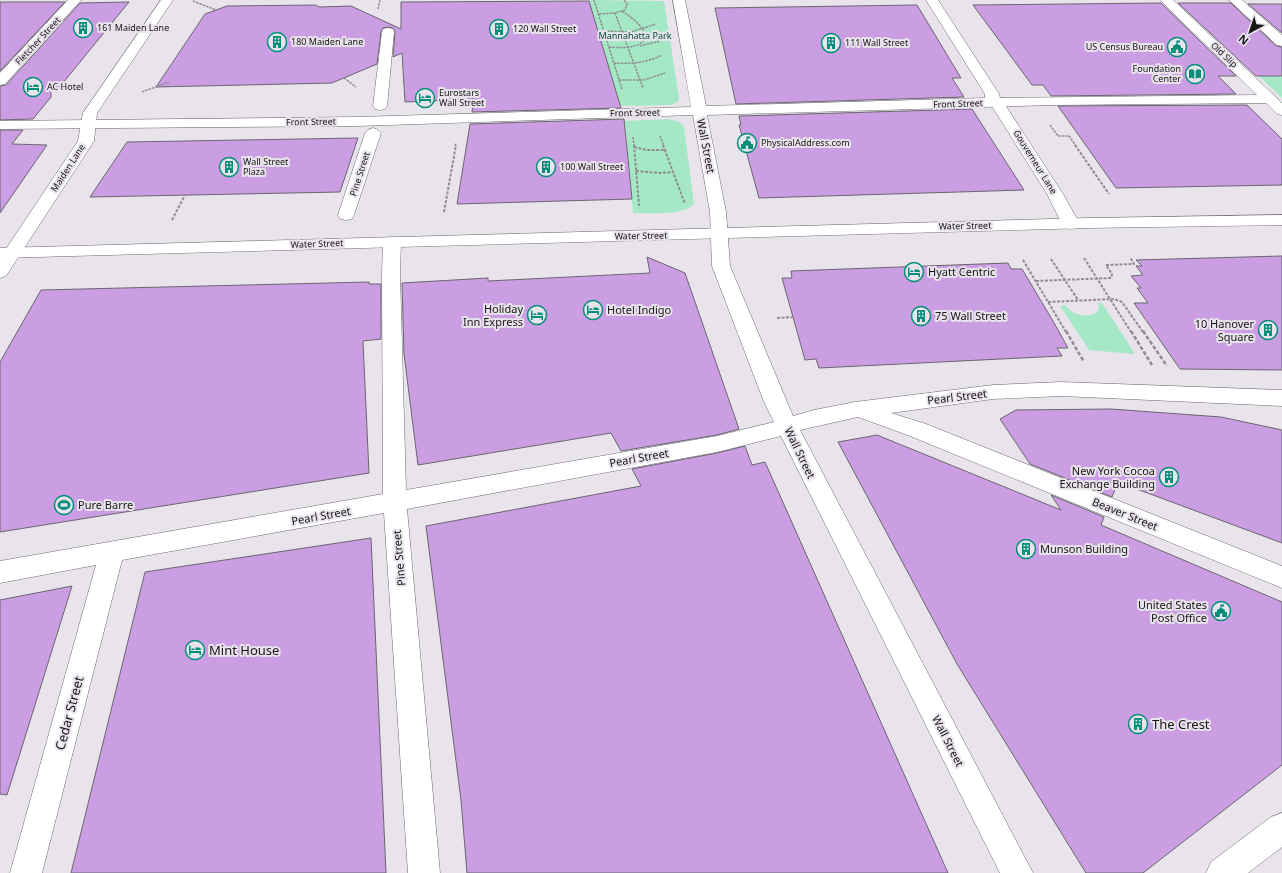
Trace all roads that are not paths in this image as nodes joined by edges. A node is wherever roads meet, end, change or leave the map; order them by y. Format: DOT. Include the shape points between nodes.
graph roads {
  1 [pos="75,0"];
  2 [pos="167,0"];
  3 [pos="679,0"];
  4 [pos="932,0"];
  5 [pos="1166,0"];
  6 [pos="1235,0"];
  7 [pos="388,32"];
  8 [pos="1282,42"];
  9 [pos="0,81"];
  10 [pos="1269,98"];
  11 [pos="993,103"];
  12 [pos="380,106"];
  13 [pos="699,111"];
  14 [pos="1282,111"];
  15 [pos="0,125"];
  16 [pos="88,125"];
  17 [pos="373,133"];
  18 [pos="346,215"];
  19 [pos="1282,220"];
  20 [pos="1071,224"];
  21 [pos="720,234"];
  22 [pos="392,242"];
  23 [pos="6,253"];
  24 [pos="0,272"];
  25 [pos="1282,398"];
  26 [pos="855,410"];
  27 [pos="787,426"];
  28 [pos="395,502"];
  29 [pos="112,553"];
  30 [pos="0,572"];
  31 [pos="1282,577"];
  32 [pos="1282,828"];
  33 [pos="26,873"];
  34 [pos="424,873"];
  35 [pos="1017,873"];
  36 [pos="1222,873"];
  1 -- 9 [label="street, Fletcher Street"];
  2 -- 16 [label="street, Maiden Lane" via="90,113"];
  3 -- 13 [label="street, Wall Street"];
  4 -- 11 [label="street, Gouverneur Lane" via="992,94"];
  5 -- 10 [label="street, Old Slip"];
  6 -- 8 [label="street"];
  7 -- 12 [label="street"];
  10 -- 11 [label="street, Front Street"];
  10 -- 14 [label="street, Old Slip"];
  11 -- 13 [label="street, Front Street"];
  11 -- 20 [label="street, Gouverneur Lane" via="1055,194"];
  13 -- 16 [label="street, Front Street" via="400,121"];
  13 -- 21 [label="street, Wall Street"];
  15 -- 16 [label="street, Front Street"];
  16 -- 23 [label="street, Maiden Lane" via="86,141"];
  17 -- 18 [label="street, Pine Street"];
  19 -- 20 [label="street, Water Street"];
  20 -- 21 [label="street, Water Street"];
  21 -- 22 [label="street, Water Street"];
  21 -- 27 [label="street, Wall Street" via="720,256 726,278"];
  22 -- 23 [label="street, Water Street"];
  22 -- 28 [label="street, Pine Street"];
  23 -- 24 [label="street, Maiden Lane"];
  25 -- 26 [label="street, Pearl Street" via="1061,389 993,392"];
  26 -- 27 [label="street, Pearl Street"];
  26 -- 31 [label="street, Beaver Street" via="907,425"];
  27 -- 28 [label="street, Pearl Street" via="717,444"];
  27 -- 35 [label="street, Wall Street"];
  28 -- 29 [label="street, Pearl Street"];
  28 -- 34 [label="street, Pine Street"];
  29 -- 30 [label="street, Pearl Street"];
  29 -- 33 [label="street, Cedar Street"];
  32 -- 36 [label="street"];
}
